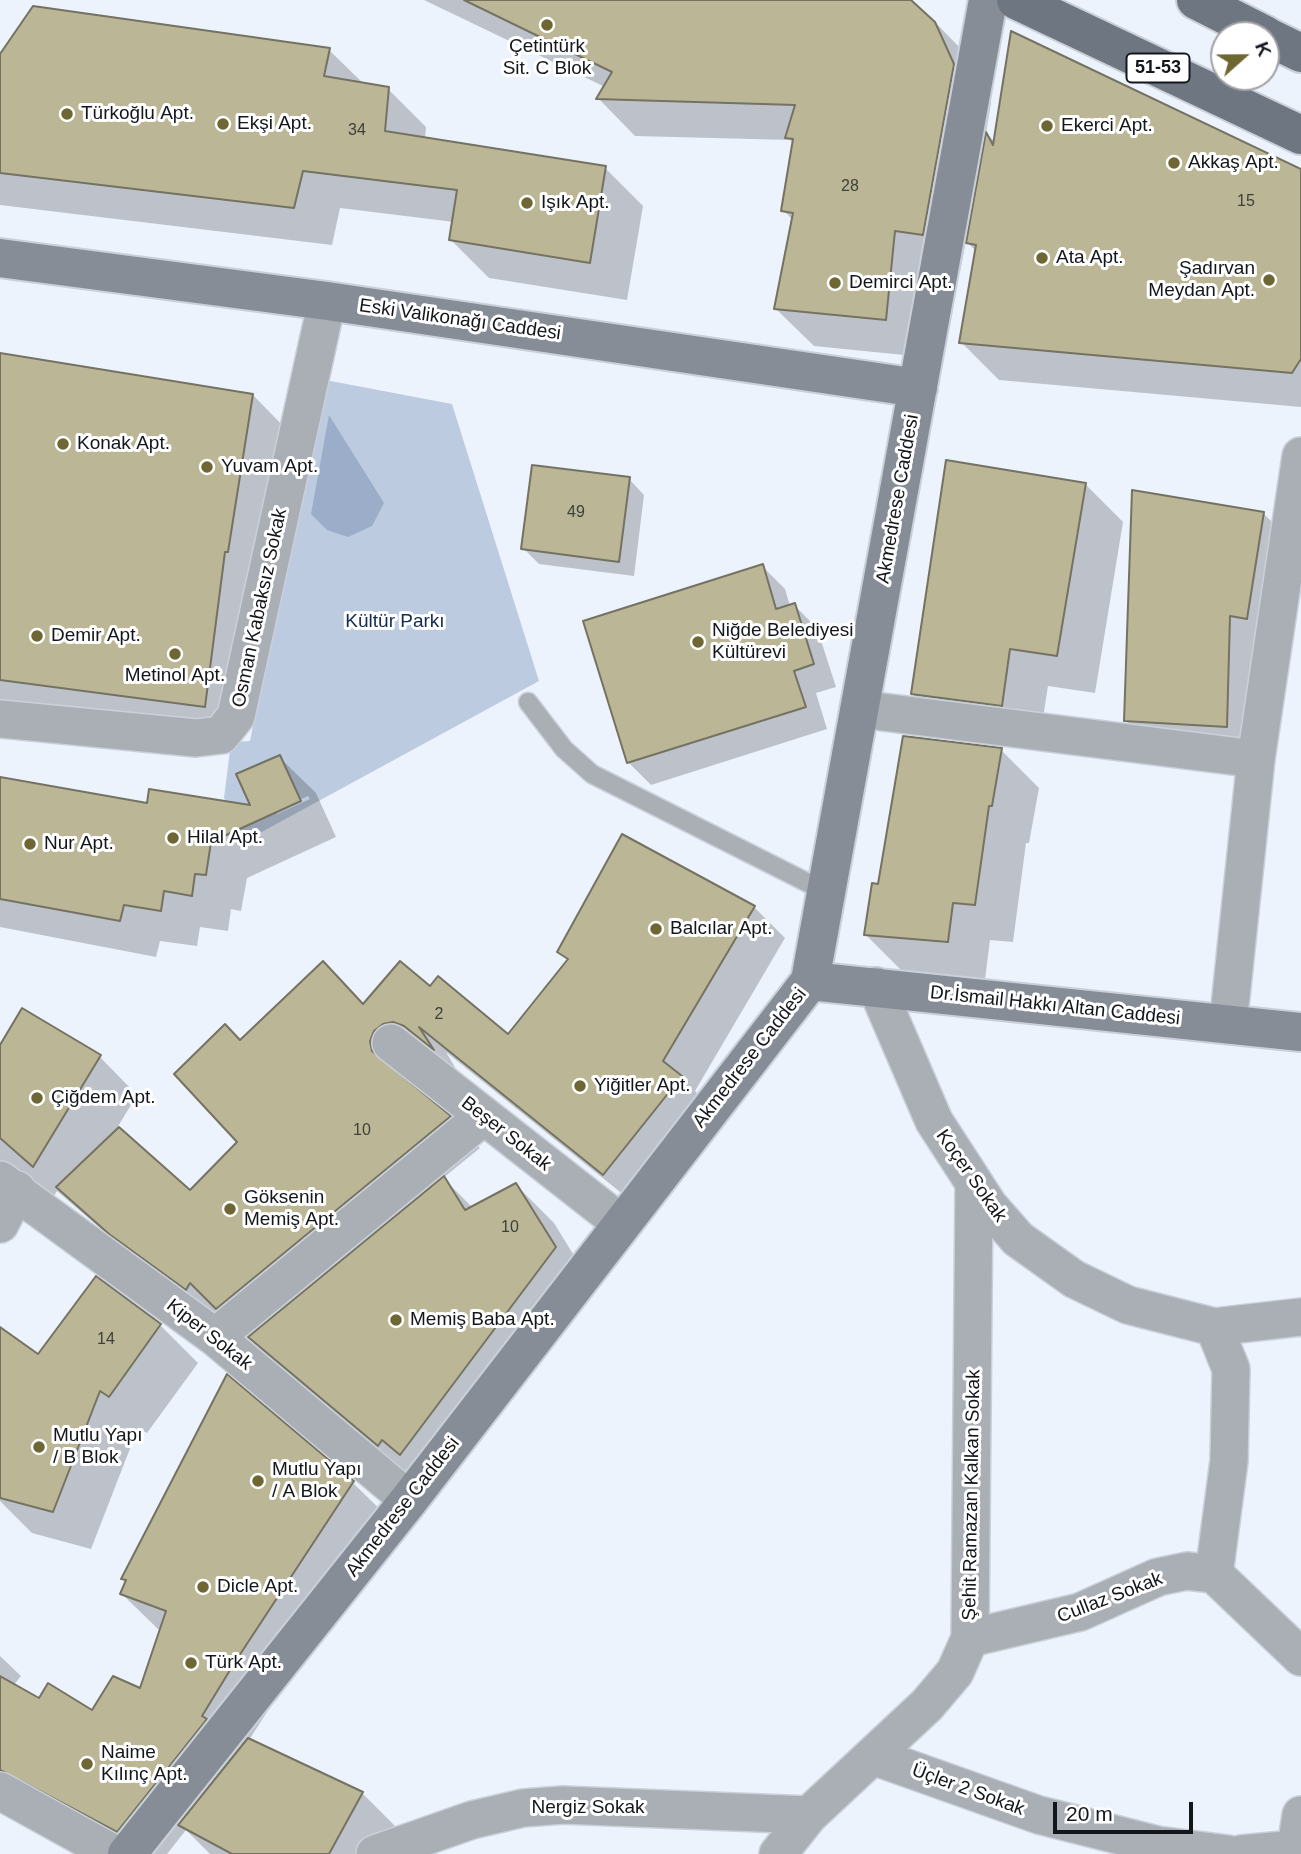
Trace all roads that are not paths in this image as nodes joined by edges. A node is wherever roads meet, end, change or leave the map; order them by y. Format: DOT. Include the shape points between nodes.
graph roads {
  1 [pos="988,0"];
  2 [pos="1016,0"];
  3 [pos="1196,0"];
  4 [pos="1237,21"];
  5 [pos="1280,43"];
  6 [pos="1301,54"];
  7 [pos="1301,135"];
  8 [pos="0,258"];
  9 [pos="327,301"];
  10 [pos="918,388"];
  11 [pos="1301,456"];
  12 [pos="528,702"];
  13 [pos="859,709"];
  14 [pos="0,719"];
  15 [pos="1256,759"];
  16 [pos="826,892"];
  17 [pos="810,981"];
  18 [pos="876,986"];
  19 [pos="1228,1025"];
  20 [pos="1301,1031"];
  21 [pos="390,1043"];
  22 [pos="484,1116"];
  23 [pos="8,1185"];
  24 [pos="974,1186"];
  25 [pos="0,1224"];
  26 [pos="622,1224"];
  27 [pos="1301,1317"];
  28 [pos="1214,1327"];
  29 [pos="215,1337"];
  30 [pos="409,1500"];
  31 [pos="1214,1574"];
  32 [pos="970,1637"];
  33 [pos="1301,1657"];
  34 [pos="873,1756"];
  35 [pos="0,1791"];
  36 [pos="809,1815"];
  37 [pos="1297,1839"];
  38 [pos="114,1854"];
  39 [pos="127,1854"];
  40 [pos="375,1854"];
  41 [pos="778,1854"];
  42 [pos="1228,1854"];
  43 [pos="1241,1854"];
  1 -- 10 [label="street, Akmedrese Caddesi"];
  2 -- 7 [label="main road, 51-53"];
  3 -- 4 [label="main road"];
  5 -- 6 [label="main road"];
  8 -- 9 [label="street, Eski Valikonağı Caddesi"];
  9 -- 10 [label="street, Eski Valikonağı Caddesi"];
  9 -- 14 [label="street, Osman Kabaksız Sokak" via="236,716 221,735 196,738"];
  10 -- 13 [label="street, Akmedrese Caddesi"];
  11 -- 15 [label="street"];
  12 -- 16 [label="lane" via="564,749 592,774"];
  13 -- 15 [label="street"];
  13 -- 16 [label="street, Akmedrese Caddesi"];
  15 -- 19 [label="street"];
  16 -- 17 [label="street, Akmedrese Caddesi"];
  17 -- 18 [label="street, Dr.İsmail Hakkı Altan Caddesi"];
  17 -- 26 [label="street, Akmedrese Caddesi"];
  18 -- 19 [label="street, Dr.İsmail Hakkı Altan Caddesi"];
  18 -- 24 [label="street, Koçer Sokak" via="934,1121"];
  19 -- 20 [label="street, Dr.İsmail Hakkı Altan Caddesi"];
  21 -- 22 [label="street, Beşer Sokak"];
  22 -- 26 [label="street, Beşer Sokak"];
  22 -- 29 [label="street"];
  23 -- 25 [label="street"];
  23 -- 29 [label="street, Kiper Sokak"];
  24 -- 28 [label="street, Koçer Sokak" via="1018,1239 1074,1279 1128,1305"];
  24 -- 32 [label="street, Şehit Ramazan Kalkan Sokak"];
  26 -- 30 [label="street, Akmedrese Caddesi"];
  27 -- 28 [label="street, Koçer Sokak"];
  28 -- 31 [label="street" via="1231,1369 1229,1461"];
  29 -- 30 [label="street, Kiper Sokak"];
  30 -- 39 [label="street, Akmedrese Caddesi"];
  31 -- 32 [label="street, Cullaz Sokak" via="1187,1571 1158,1577 1080,1612"];
  31 -- 33 [label="street"];
  32 -- 34 [label="street, Şehit Ramazan Kalkan Sokak" via="955,1672"];
  34 -- 36 [label="street, Şehit Ramazan Kalkan Sokak"];
  34 -- 42 [label="street, Üçler 2 Sokak" via="1039,1815 1157,1845"];
  35 -- 38 [label="street"];
  36 -- 40 [label="street, Nergiz Sokak" via="563,1805 523,1808 472,1820"];
  36 -- 41 [label="street, Şehit Ramazan Kalkan Sokak"];
  37 -- 43 [label="street"];
}
